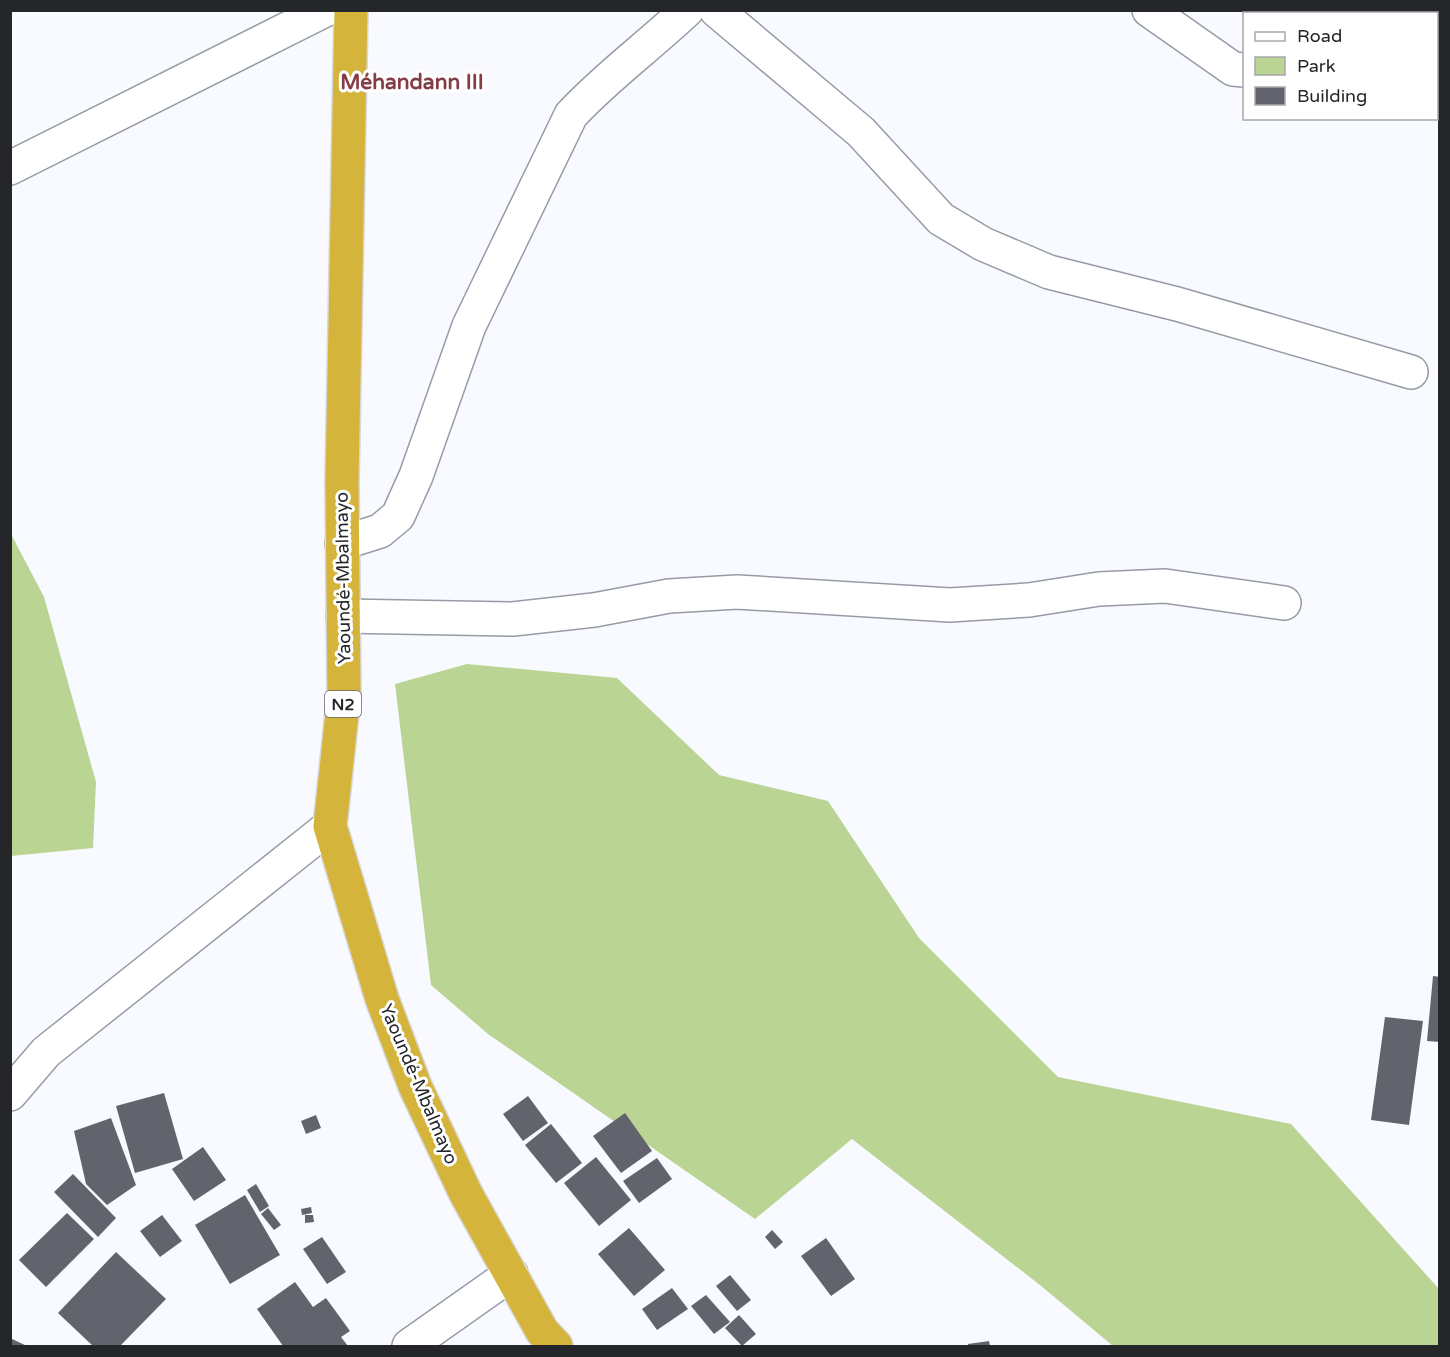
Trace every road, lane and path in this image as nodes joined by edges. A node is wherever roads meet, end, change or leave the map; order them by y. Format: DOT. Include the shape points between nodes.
graph roads {
  1 [pos="325,10"];
  2 [pos="351,10"];
  3 [pos="687,10"];
  4 [pos="716,10"];
  5 [pos="1149,10"];
  6 [pos="1243,70"];
  7 [pos="10,168"];
  8 [pos="1411,372"];
  9 [pos="342,543"];
  10 [pos="1284,603"];
  11 [pos="343,616"];
  12 [pos="330,826"];
  13 [pos="10,1094"];
  14 [pos="511,1274"];
  15 [pos="409,1347"];
  16 [pos="555,1347"];
  1 -- 7 [label="street"];
  2 -- 9 [label="highway, Yaoundé-Mbalmayo / N2"];
  3 -- 9 [label="street" via="595,89 571,115 469,326 398,516 380,531"];
  4 -- 8 [label="street" via="861,132 941,219 983,244 1050,272 1177,304"];
  5 -- 6 [label="street" via="1233,69"];
  9 -- 11 [label="highway, Yaoundé-Mbalmayo / N2"];
  10 -- 11 [label="street" via="1165,586 950,605 737,592 669,596 513,619"];
  11 -- 12 [label="highway, Yaoundé-Mbalmayo / N2" via="344,695"];
  12 -- 13 [label="street" via="46,1052"];
  12 -- 14 [label="highway, Yaoundé-Mbalmayo / N2" via="382,999 415,1086 466,1194"];
  14 -- 15 [label="street"];
  14 -- 16 [label="highway, Yaoundé-Mbalmayo / N2"];
}
